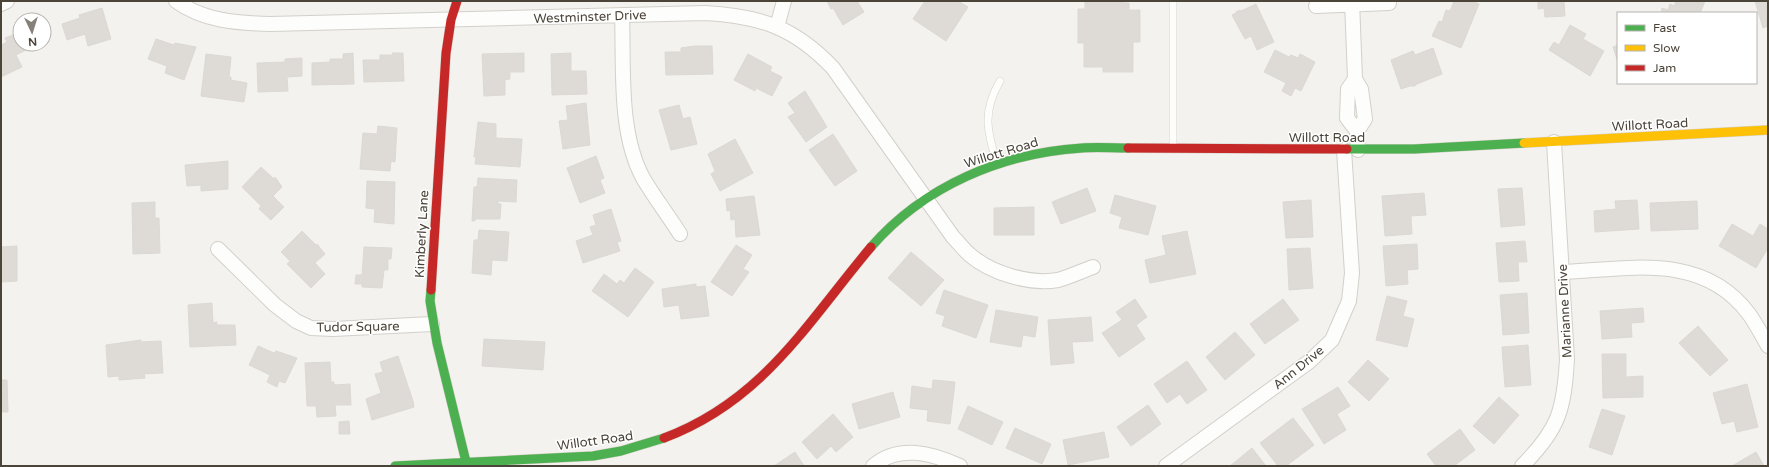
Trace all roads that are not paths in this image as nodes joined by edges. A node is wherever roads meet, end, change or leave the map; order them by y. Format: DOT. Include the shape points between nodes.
graph roads {
  1 [pos="7,1"];
  2 [pos="176,1"];
  3 [pos="457,1"];
  4 [pos="784,1"];
  5 [pos="1173,1"];
  6 [pos="1352,3"];
  7 [pos="1,4"];
  8 [pos="1389,4"];
  9 [pos="1316,6"];
  10 [pos="622,15"];
  11 [pos="451,20"];
  12 [pos="777,27"];
  13 [pos="1000,81"];
  14 [pos="1768,130"];
  15 [pos="1554,142"];
  16 [pos="1173,148"];
  17 [pos="1344,150"];
  18 [pos="1358,150"];
  19 [pos="997,164"];
  20 [pos="926,198"];
  21 [pos="680,234"];
  22 [pos="218,250"];
  23 [pos="1093,267"];
  24 [pos="1563,272"];
  25 [pos="432,324"];
  26 [pos="1768,346"];
  27 [pos="467,464"];
  28 [pos="396,466"];
  29 [pos="873,466"];
  30 [pos="960,466"];
  31 [pos="1166,466"];
  32 [pos="1522,466"];
  1 -- 7 [label="street"];
  2 -- 11 [label="street, Westminster Drive" via="216,20 239,23"];
  3 -- 11 [label="main road, Kimberly Lane"];
  4 -- 12 [label="street"];
  5 -- 16 [label="lane"];
  6 -- 8 [label="street"];
  6 -- 9 [label="street"];
  6 -- 18 [label="street" via="1354,79 1348,89 1347,118 1357,131"];
  10 -- 11 [label="street, Westminster Drive"];
  10 -- 12 [label="street, Westminster Drive" via="736,14"];
  10 -- 21 [label="street" via="627,124 632,147 643,177"];
  11 -- 25 [label="main road, Kimberly Lane" via="446,53 433,234 430,301"];
  12 -- 20 [label="street, Westminster Drive" via="802,40 833,68"];
  13 -- 19 [label="lane" via="991,97 988,112 990,141"];
  14 -- 15 [label="main road, Willott Road"];
  15 -- 18 [label="main road, Willott Road" via="1468,148"];
  15 -- 24 [label="street, Marianne Drive"];
  16 -- 17 [label="main road, Willott Road"];
  16 -- 19 [label="main road, Willott Road" via="1082,148 1048,151"];
  17 -- 18 [label="main road, Willott Road"];
  17 -- 31 [label="street, Ann Drive" via="1352,272 1349,301 1332,340 1310,361"];
  19 -- 20 [label="main road, Willott Road" via="975,172"];
  20 -- 23 [label="street, Westminster Drive" via="953,237 970,255 985,266 1004,274 1029,280 1058,280"];
  20 -- 27 [label="main road, Willott Road" via="903,215 875,244 769,371 732,403 703,421 673,436 623,451"];
  22 -- 25 [label="street, Tudor Square" via="275,305 296,321 311,328"];
  24 -- 26 [label="street" via="1659,267 1680,269 1695,274 1733,296 1749,314"];
  24 -- 32 [label="street, Marianne Drive" via="1567,359 1565,394 1550,434"];
  25 -- 27 [label="main road, Kimberly Lane" via="438,357"];
  27 -- 28 [label="main road, Willott Road"];
  29 -- 30 [label="street" via="898,452 944,458"];
}
